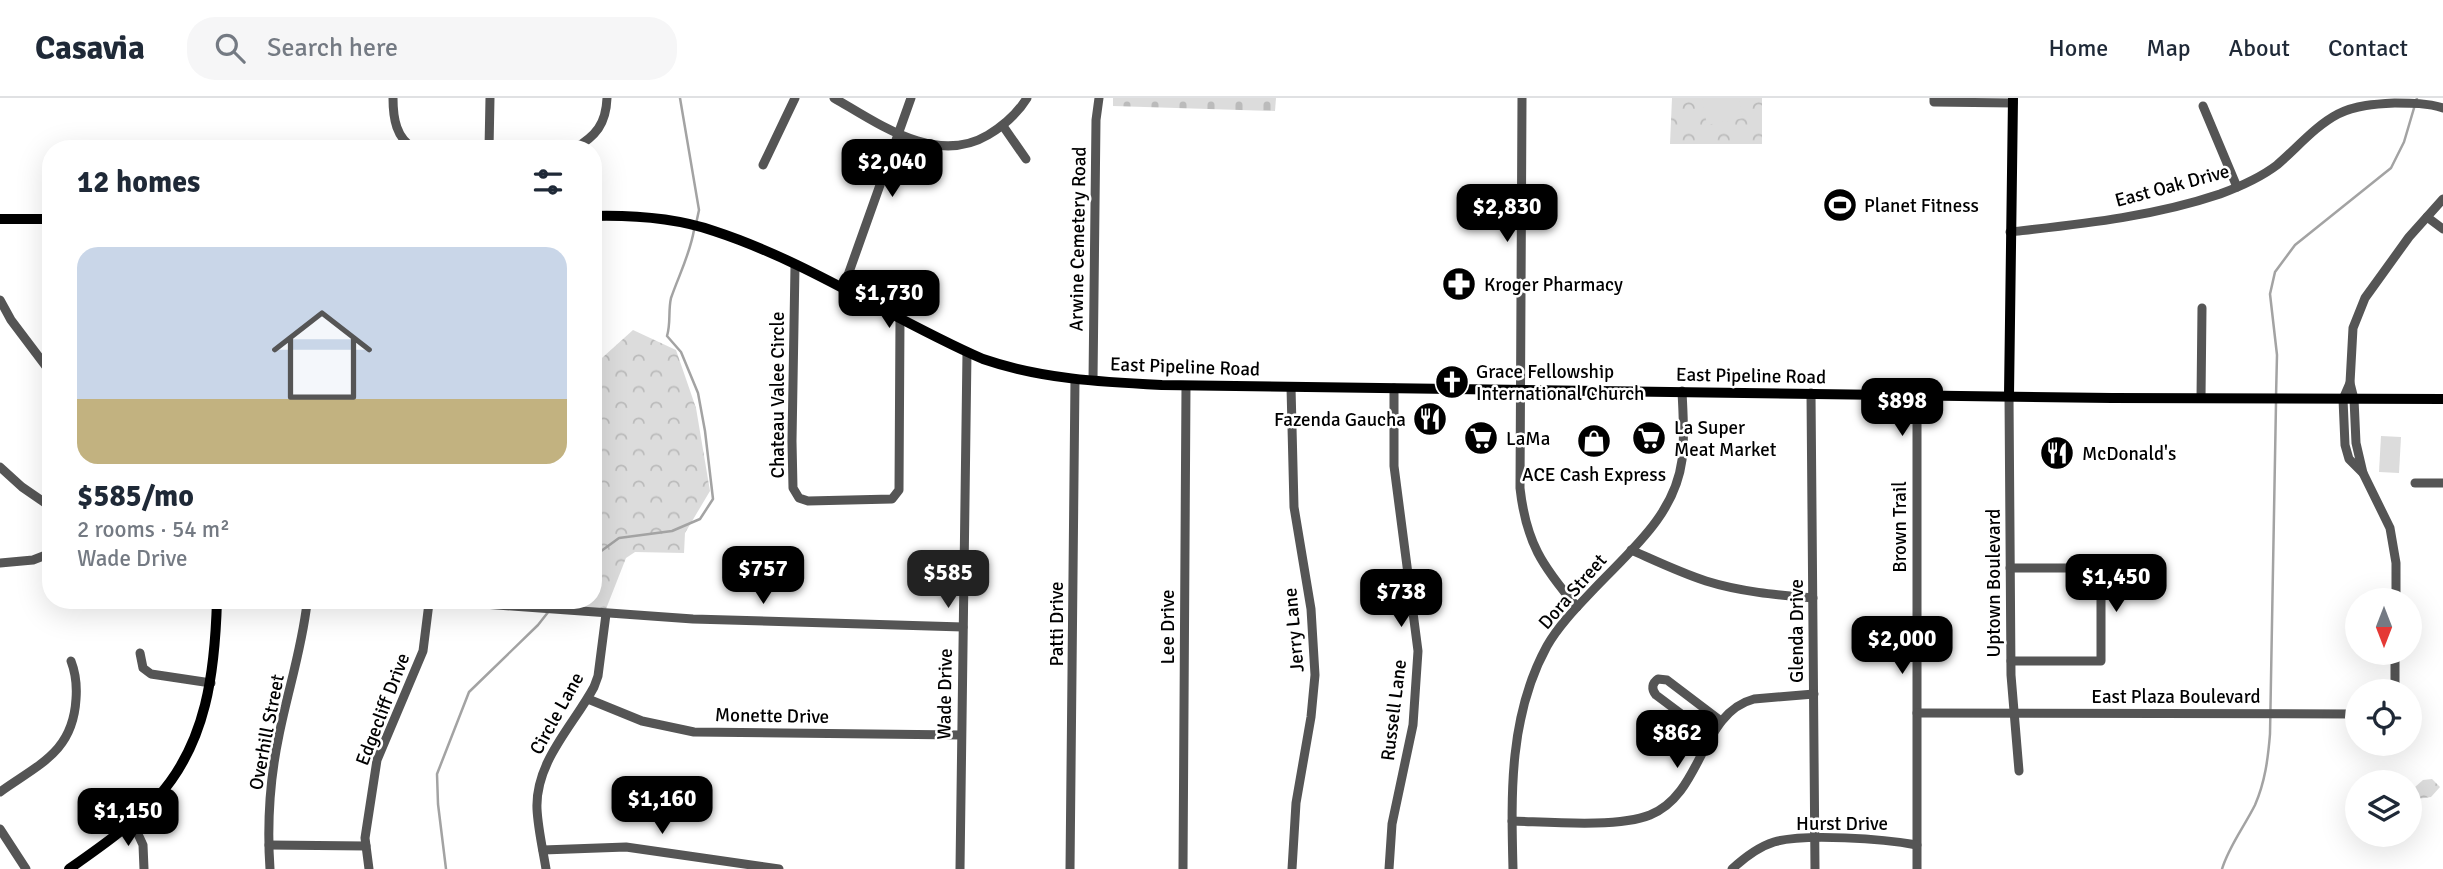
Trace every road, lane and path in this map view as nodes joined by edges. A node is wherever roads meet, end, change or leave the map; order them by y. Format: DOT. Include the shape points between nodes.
graph roads {
  1 [pos="393,98"];
  2 [pos="490,98"];
  3 [pos="607,98"];
  4 [pos="795,98"];
  5 [pos="834,98"];
  6 [pos="911,98"];
  7 [pos="1027,98"];
  8 [pos="1099,98"];
  9 [pos="1522,98"];
  10 [pos="1934,98"];
  11 [pos="2013,101"];
  12 [pos="2203,106"];
  13 [pos="2443,108"];
  14 [pos="1003,126"];
  15 [pos="900,133"];
  16 [pos="404,140"];
  17 [pos="489,140"];
  18 [pos="587,140"];
  19 [pos="1026,159"];
  20 [pos="763,165"];
  21 [pos="2237,187"];
  22 [pos="2443,199"];
  23 [pos="602,216"];
  24 [pos="2427,217"];
  25 [pos="0,219"];
  26 [pos="42,219"];
  27 [pos="2443,229"];
  28 [pos="2010,232"];
  29 [pos="796,265"];
  30 [pos="843,289"];
  31 [pos="0,300"];
  32 [pos="2202,308"];
  33 [pos="900,318"];
  34 [pos="967,352"];
  35 [pos="42,361"];
  36 [pos="1075,379"];
  37 [pos="1094,380"];
  38 [pos="1186,386"];
  39 [pos="1291,387"];
  40 [pos="1394,388"];
  41 [pos="1521,390"];
  42 [pos="1682,391"];
  43 [pos="1811,393"];
  44 [pos="1917,394"];
  45 [pos="2009,395"];
  46 [pos="2201,398"];
  47 [pos="2348,399"];
  48 [pos="2443,399"];
  49 [pos="0,467"];
  50 [pos="2415,483"];
  51 [pos="2443,483"];
  52 [pos="42,501"];
  53 [pos="1631,550"];
  54 [pos="42,556"];
  55 [pos="0,564"];
  56 [pos="2010,568"];
  57 [pos="2396,588"];
  58 [pos="1814,598"];
  59 [pos="1577,607"];
  60 [pos="216,609"];
  61 [pos="306,609"];
  62 [pos="428,609"];
  63 [pos="548,609"];
  64 [pos="607,614"];
  65 [pos="962,627"];
  66 [pos="140,653"];
  67 [pos="71,661"];
  68 [pos="2011,661"];
  69 [pos="211,682"];
  70 [pos="1814,694"];
  71 [pos="588,699"];
  72 [pos="1917,713"];
  73 [pos="2015,713"];
  74 [pos="2345,713"];
  75 [pos="1721,721"];
  76 [pos="961,735"];
  77 [pos="1712,737"];
  78 [pos="2019,771"];
  79 [pos="0,792"];
  80 [pos="132,821"];
  81 [pos="1512,821"];
  82 [pos="0,829"];
  83 [pos="1815,839"];
  84 [pos="269,845"];
  85 [pos="1917,845"];
  86 [pos="366,846"];
  87 [pos="543,850"];
  88 [pos="26,869"];
  89 [pos="69,869"];
  90 [pos="144,869"];
  91 [pos="270,869"];
  92 [pos="369,869"];
  93 [pos="546,869"];
  94 [pos="779,869"];
  95 [pos="960,869"];
  96 [pos="1070,869"];
  97 [pos="1183,869"];
  98 [pos="1292,869"];
  99 [pos="1389,869"];
  100 [pos="1513,869"];
  101 [pos="1732,869"];
  102 [pos="1815,869"];
  103 [pos="1917,869"];
  1 -- 16 [label="street" via="395,127"];
  2 -- 17 [label="street"];
  3 -- 18 [label="street" via="605,119"];
  4 -- 20 [label="street"];
  5 -- 15 [label="street"];
  6 -- 15 [label="street"];
  7 -- 14 [label="street"];
  8 -- 37 [label="street, Arwine Cemetery Road"];
  9 -- 41 [label="street"];
  10 -- 11 [label="street" via="1934,102"];
  11 -- 28 [label="main road"];
  12 -- 21 [label="street"];
  13 -- 21 [label="street, East Oak Drive" via="2371,104 2341,113 2274,167"];
  14 -- 15 [label="street" via="980,140 948,147"];
  14 -- 19 [label="street"];
  15 -- 30 [label="street"];
  21 -- 28 [label="street, East Oak Drive" via="2148,214"];
  22 -- 24 [label="street"];
  23 -- 29 [label="main road, East Pipeline Road" via="674,221 717,232"];
  24 -- 27 [label="street"];
  24 -- 47 [label="street" via="2365,298 2356,318"];
  25 -- 26 [label="main road"];
  28 -- 45 [label="main road"];
  29 -- 30 [label="main road, East Pipeline Road"];
  29 -- 33 [label="street, Chateau Valee Circle" via="792,441 793,488 799,498 892,499 897,495"];
  30 -- 33 [label="main road, East Pipeline Road"];
  31 -- 35 [label="street"];
  32 -- 46 [label="street"];
  33 -- 34 [label="main road, East Pipeline Road"];
  34 -- 36 [label="main road, East Pipeline Road" via="1008,368"];
  34 -- 65 [label="street, Wade Drive"];
  36 -- 37 [label="main road, East Pipeline Road"];
  36 -- 96 [label="street, Patti Drive"];
  37 -- 38 [label="main road, East Pipeline Road"];
  38 -- 39 [label="main road, East Pipeline Road"];
  38 -- 97 [label="street, Lee Drive"];
  39 -- 40 [label="main road, East Pipeline Road"];
  39 -- 98 [label="street, Jerry Lane" via="1294,507 1311,609 1315,675 1296,803"];
  40 -- 41 [label="main road, East Pipeline Road"];
  40 -- 99 [label="street, Russell Lane" via="1395,480 1418,651 1412,725 1392,824"];
  41 -- 42 [label="main road, East Pipeline Road"];
  41 -- 59 [label="street" via="1520,488 1525,523 1536,553"];
  42 -- 43 [label="main road, East Pipeline Road"];
  42 -- 53 [label="street, Dora Street" via="1683,442 1677,480 1661,516"];
  43 -- 44 [label="main road, East Pipeline Road"];
  43 -- 58 [label="street, Glenda Drive"];
  44 -- 45 [label="main road, East Pipeline Road"];
  44 -- 72 [label="street, Brown Trail"];
  45 -- 46 [label="main road, East Pipeline Road"];
  45 -- 56 [label="street, Uptown Boulevard"];
  46 -- 47 [label="main road, East Pipeline Road"];
  47 -- 48 [label="main road, East Pipeline Road"];
  47 -- 57 [label="street" via="2363,473 2390,528"];
  49 -- 52 [label="street"];
  50 -- 51 [label="street"];
  53 -- 58 [label="street" via="1719,585"];
  53 -- 59 [label="street, Dora Street"];
  54 -- 55 [label="street"];
  56 -- 68 [label="street, Uptown Boulevard"];
  56 -- 68 [label="street" via="2101,568 2101,661"];
  58 -- 70 [label="street, Glenda Drive"];
  59 -- 81 [label="street, Dora Street" via="1549,643 1524,700 1511,786"];
  60 -- 69 [label="main road"];
  61 -- 84 [label="street, Overhill Street" via="279,735"];
  62 -- 86 [label="street, Edgecliff Drive" via="423,652 377,760"];
  63 -- 64 [label="street"];
  64 -- 65 [label="street"];
  64 -- 71 [label="street, Circle Lane" via="598,676"];
  65 -- 76 [label="street, Wade Drive"];
  66 -- 69 [label="street" via="143,668 151,674"];
  67 -- 79 [label="street" via="76,691 69,735 54,753"];
  68 -- 73 [label="street, Uptown Boulevard"];
  69 -- 80 [label="main road" via="190,749 166,787"];
  70 -- 75 [label="street" via="1745,702"];
  70 -- 83 [label="street, Glenda Drive"];
  71 -- 76 [label="street, Monette Drive" via="642,721 694,732"];
  71 -- 87 [label="street, Circle Lane" via="555,747 540,783 537,810"];
  72 -- 73 [label="street, East Plaza Boulevard"];
  72 -- 85 [label="street, Brown Trail"];
  73 -- 74 [label="street, East Plaza Boulevard"];
  73 -- 78 [label="street, Uptown Boulevard"];
  75 -- 77 [label="street"];
  75 -- 77 [label="street" via="1667,680 1654,683 1656,695"];
  76 -- 95 [label="street, Wade Drive"];
  77 -- 81 [label="street" via="1685,786 1672,802 1651,815 1623,822"];
  80 -- 89 [label="main road"];
  80 -- 90 [label="street" via="143,845"];
  81 -- 100 [label="street, Dora Street"];
  82 -- 88 [label="street"];
  83 -- 85 [label="street, Hurst Drive"];
  83 -- 101 [label="street, Hurst Drive" via="1773,843"];
  83 -- 102 [label="street, Glenda Drive"];
  84 -- 86 [label="street"];
  84 -- 91 [label="street, Overhill Street"];
  85 -- 103 [label="street, Brown Trail"];
  86 -- 92 [label="street, Edgecliff Drive"];
  87 -- 93 [label="street, Circle Lane"];
  87 -- 94 [label="street" via="626,847"];
}
